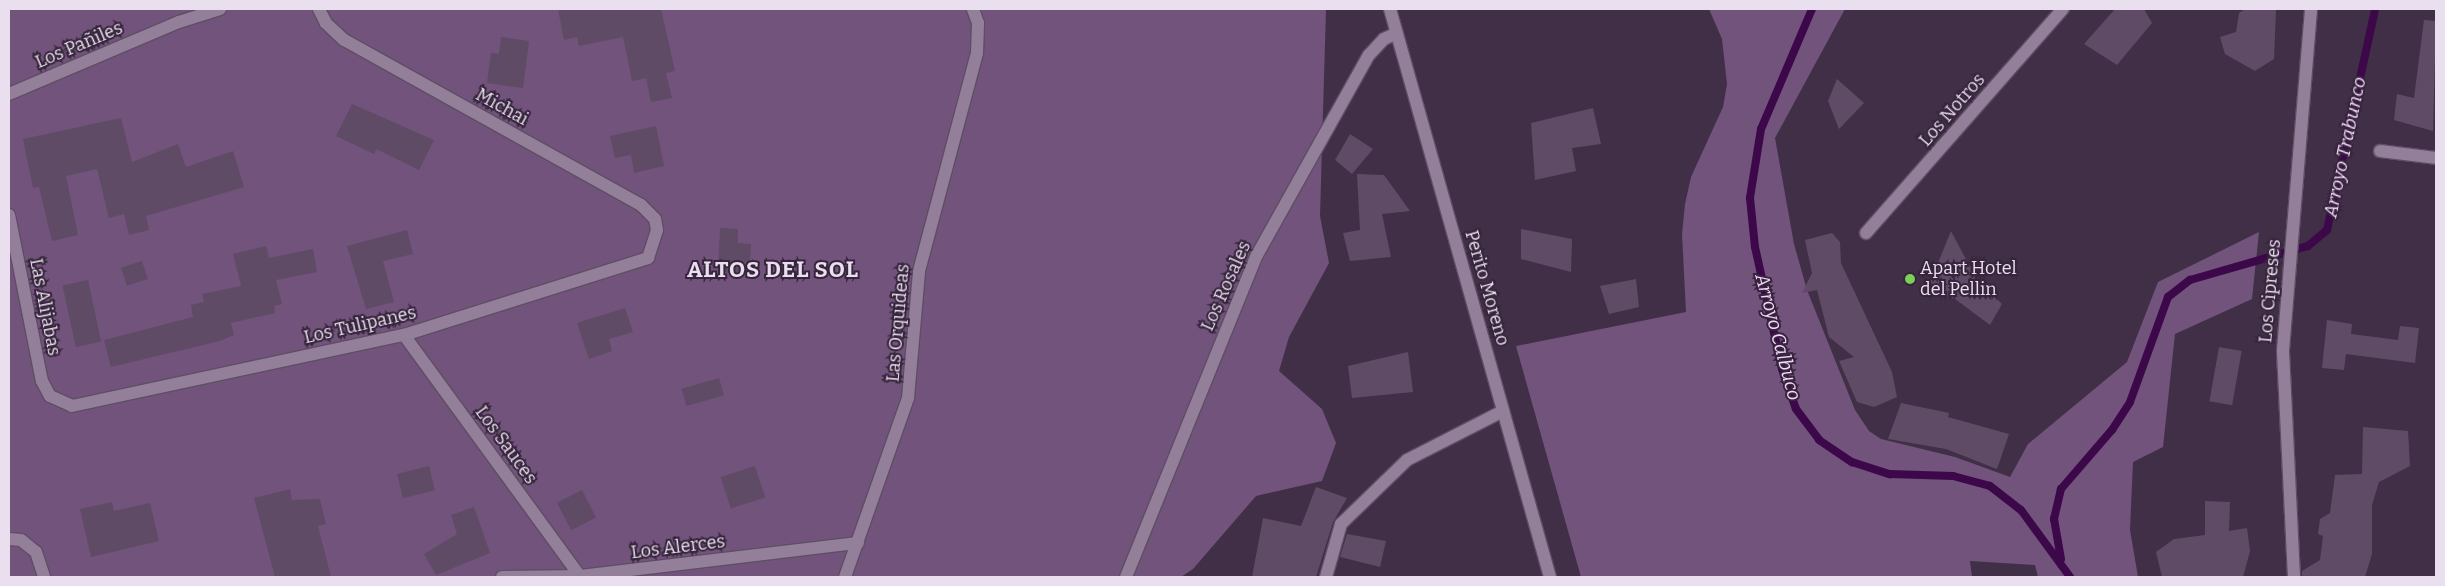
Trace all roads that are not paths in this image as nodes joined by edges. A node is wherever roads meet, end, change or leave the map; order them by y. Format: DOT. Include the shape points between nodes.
graph roads {
  1 [pos="220,9"];
  2 [pos="319,9"];
  3 [pos="973,9"];
  4 [pos="1390,9"];
  5 [pos="2063,9"];
  6 [pos="2311,9"];
  7 [pos="1397,33"];
  8 [pos="9,94"];
  9 [pos="2380,151"];
  10 [pos="2436,158"];
  11 [pos="9,215"];
  12 [pos="1866,234"];
  13 [pos="657,241"];
  14 [pos="404,335"];
  15 [pos="56,401"];
  16 [pos="1503,411"];
  17 [pos="9,539"];
  18 [pos="858,543"];
  19 [pos="580,576"];
  20 [pos="44,577"];
  21 [pos="502,577"];
  22 [pos="845,577"];
  23 [pos="1126,577"];
  24 [pos="1326,577"];
  25 [pos="1550,577"];
  26 [pos="2294,577"];
  1 -- 8 [label="street, Los Pañiles" via="179,22"];
  2 -- 13 [label="street, Michai" via="326,23 344,40 641,205 655,219"];
  3 -- 18 [label="street, Las Orquideas" via="978,23 977,52 919,271 908,398"];
  4 -- 7 [label="street, Perito Moreno"];
  5 -- 12 [label="street, Los Notros"];
  6 -- 26 [label="street, Los Cipreses" via="2283,365"];
  7 -- 16 [label="street, Perito Moreno"];
  7 -- 23 [label="street, Los Rosales" via="1384,39 1370,55 1250,269"];
  9 -- 10 [label="street"];
  11 -- 15 [label="street, Las Alijabas" via="42,381"];
  13 -- 14 [label="street, Los Tulipanes" via="641,263"];
  14 -- 15 [label="street, Los Tulipanes" via="81,406"];
  14 -- 19 [label="street, Los Sauces"];
  16 -- 24 [label="street" via="1407,460 1341,524"];
  16 -- 25 [label="street, Perito Moreno"];
  17 -- 20 [label="street" via="21,540 36,552"];
  18 -- 19 [label="street, Los Alerces"];
  18 -- 22 [label="street, Las Orquideas"];
  19 -- 21 [label="street, Los Alerces"];
}
